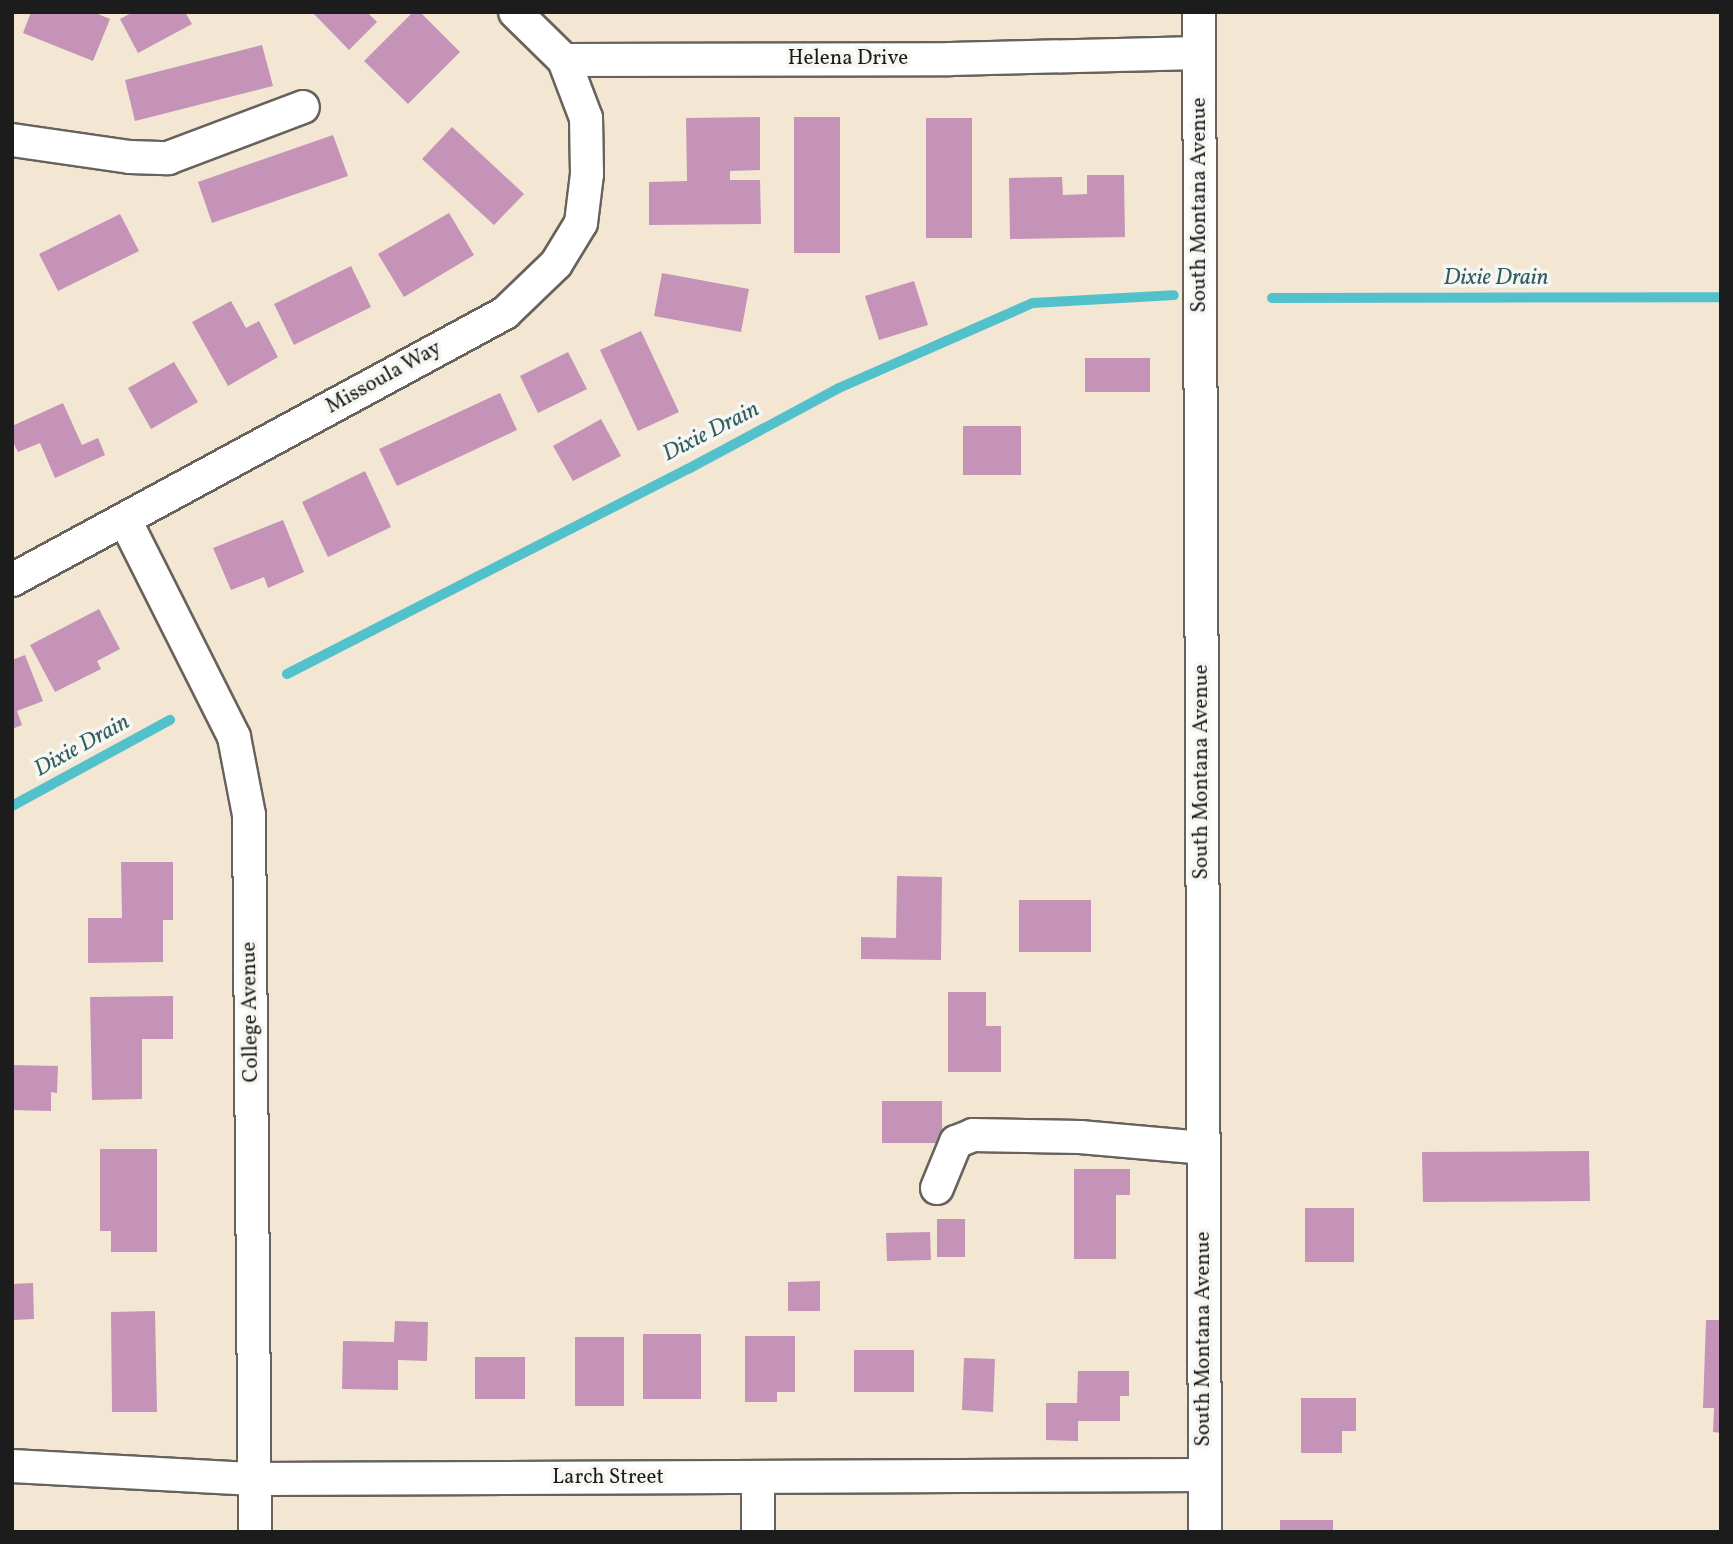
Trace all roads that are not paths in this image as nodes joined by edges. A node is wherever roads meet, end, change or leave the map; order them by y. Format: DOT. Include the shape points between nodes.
graph roads {
  1 [pos="515,12"];
  2 [pos="1199,12"];
  3 [pos="1199,52"];
  4 [pos="564,60"];
  5 [pos="303,107"];
  6 [pos="12,140"];
  7 [pos="125,520"];
  8 [pos="12,580"];
  9 [pos="1203,1148"];
  10 [pos="937,1188"];
  11 [pos="12,1466"];
  12 [pos="1205,1475"];
  13 [pos="758,1478"];
  14 [pos="255,1479"];
  15 [pos="255,1532"];
  16 [pos="758,1532"];
  17 [pos="1205,1532"];
  1 -- 4 [label="street"];
  2 -- 3 [label="street, South Montana Avenue"];
  3 -- 4 [label="street, Helena Drive" via="950,59"];
  3 -- 9 [label="street, South Montana Avenue"];
  4 -- 7 [label="street, Missoula Way" via="586,118 587,174 581,222 556,264 505,313"];
  5 -- 6 [label="street" via="168,158"];
  7 -- 8 [label="street, Missoula Way"];
  7 -- 14 [label="street, College Avenue" via="234,737 249,815"];
  9 -- 10 [label="street" via="1080,1137 973,1135 956,1142"];
  9 -- 12 [label="street, South Montana Avenue"];
  11 -- 14 [label="street, Larch Street"];
  12 -- 13 [label="street, Larch Street"];
  12 -- 17 [label="street, South Montana Avenue"];
  13 -- 14 [label="street, Larch Street"];
  13 -- 16 [label="street"];
  14 -- 15 [label="street, College Avenue"];
}
